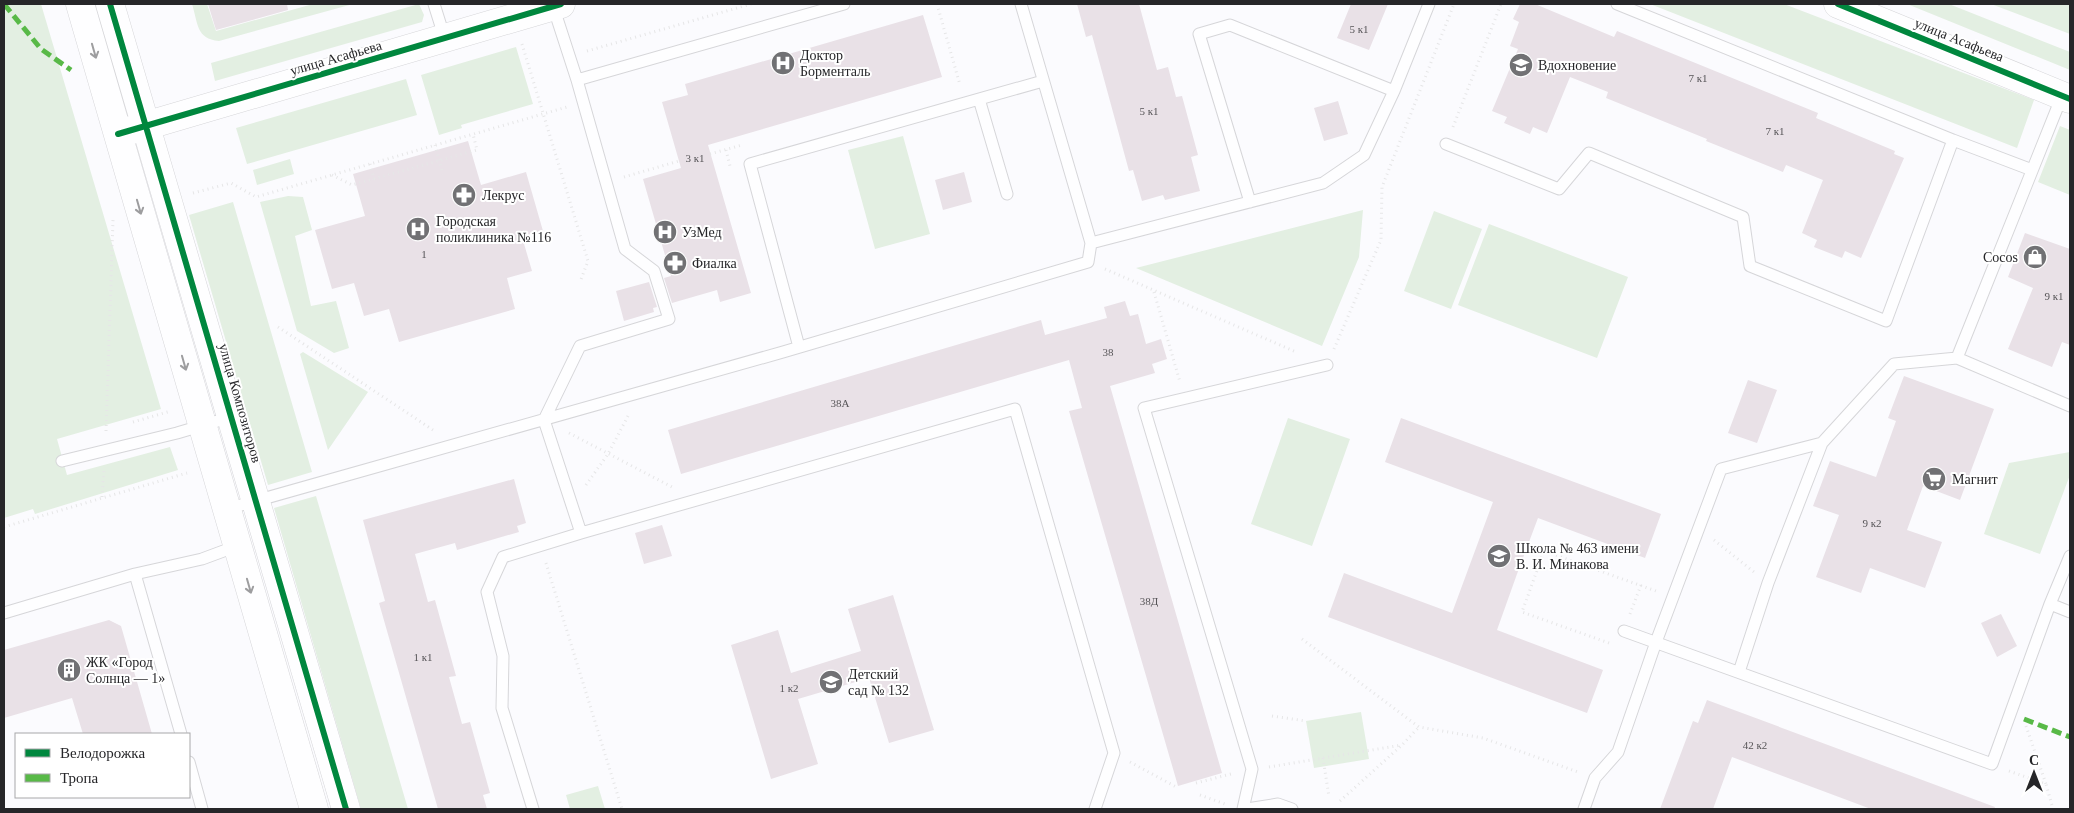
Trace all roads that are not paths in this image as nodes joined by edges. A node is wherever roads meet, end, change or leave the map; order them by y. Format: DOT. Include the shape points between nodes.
graph roads {
  1 [pos="80,4"];
  2 [pos="110,4"];
  3 [pos="434,4"];
  4 [pos="844,4"];
  5 [pos="1021,4"];
  6 [pos="1429,4"];
  7 [pos="1617,4"];
  8 [pos="1838,4"];
  9 [pos="557,5"];
  10 [pos="445,39"];
  11 [pos="578,80"];
  12 [pos="1043,81"];
  13 [pos="1394,91"];
  14 [pos="2066,97"];
  15 [pos="978,99"];
  16 [pos="145,126"];
  17 [pos="118,134"];
  18 [pos="1953,140"];
  19 [pos="1446,144"];
  20 [pos="2032,170"];
  21 [pos="1007,194"];
  22 [pos="1250,202"];
  23 [pos="1091,243"];
  24 [pos="799,347"];
  25 [pos="1957,358"];
  26 [pos="1327,365"];
  27 [pos="2070,406"];
  28 [pos="230,417"];
  29 [pos="544,420"];
  30 [pos="202,425"];
  31 [pos="1822,443"];
  32 [pos="62,461"];
  33 [pos="255,501"];
  34 [pos="227,509"];
  35 [pos="580,532"];
  36 [pos="237,546"];
  37 [pos="2070,556"];
  38 [pos="135,574"];
  39 [pos="2050,604"];
  40 [pos="2070,612"];
  41 [pos="4,613"];
  42 [pos="1624,631"];
  43 [pos="1656,642"];
  44 [pos="1739,672"];
  45 [pos="181,733"];
  46 [pos="190,766"];
  47 [pos="1238,808"];
  48 [pos="202,809"];
  49 [pos="314,809"];
  50 [pos="346,809"];
  51 [pos="533,809"];
  52 [pos="1095,809"];
  53 [pos="1247,809"];
  54 [pos="1292,809"];
  55 [pos="1584,809"];
  1 -- 17 [label="street, one-way"];
  2 -- 16 [label="street, улица Композиторов"];
  3 -- 10 [label="lane"];
  4 -- 11 [label="lane"];
  5 -- 12 [label="lane"];
  6 -- 13 [label="lane"];
  7 -- 18 [label="lane"];
  8 -- 14 [label="street, улица Асафьева"];
  9 -- 10 [label="street, улица Асафьева"];
  9 -- 11 [label="lane"];
  10 -- 16 [label="street, улица Асафьева"];
  11 -- 29 [label="lane" via="625,248 654,270 669,319 580,346"];
  12 -- 15 [label="lane"];
  12 -- 23 [label="lane"];
  13 -- 22 [label="lane" via="1364,156 1323,184"];
  13 -- 22 [label="lane" via="1230,25 1199,34"];
  14 -- 20 [label="lane"];
  15 -- 21 [label="lane"];
  15 -- 24 [label="lane" via="750,164"];
  16 -- 17 [label="street, улица Асафьева"];
  16 -- 28 [label="street, улица Композиторов"];
  17 -- 30 [label="street, one-way"];
  18 -- 19 [label="lane" via="1886,320 1750,266 1743,217 1589,153 1559,189"];
  18 -- 20 [label="lane"];
  20 -- 25 [label="lane"];
  22 -- 23 [label="lane"];
  23 -- 24 [label="lane" via="1088,262"];
  24 -- 29 [label="lane"];
  25 -- 27 [label="lane"];
  25 -- 31 [label="lane" via="1894,364"];
  26 -- 47 [label="lane" via="1144,408 1252,770"];
  28 -- 30 [label="lane"];
  28 -- 33 [label="street, улица Композиторов"];
  29 -- 33 [label="lane"];
  29 -- 35 [label="lane"];
  30 -- 32 [label="lane"];
  30 -- 34 [label="street"];
  31 -- 43 [label="lane" via="1721,469"];
  31 -- 44 [label="lane" via="1768,583"];
  33 -- 34 [label="lane"];
  33 -- 50 [label="street, улица Композиторов"];
  34 -- 36 [label="street"];
  35 -- 51 [label="lane" via="503,557 486,592 503,656 502,708"];
  35 -- 52 [label="lane" via="1015,409 1114,753"];
  36 -- 38 [label="lane" via="202,559"];
  36 -- 49 [label="street, one-way"];
  37 -- 39 [label="lane"];
  38 -- 41 [label="lane"];
  38 -- 45 [label="lane"];
  39 -- 40 [label="lane"];
  39 -- 44 [label="lane" via="1992,764"];
  42 -- 43 [label="lane"];
  43 -- 44 [label="lane"];
  43 -- 55 [label="lane" via="1618,752 1595,778"];
  46 -- 48 [label="lane"];
  53 -- 54 [label="lane" via="1278,804"];
}
